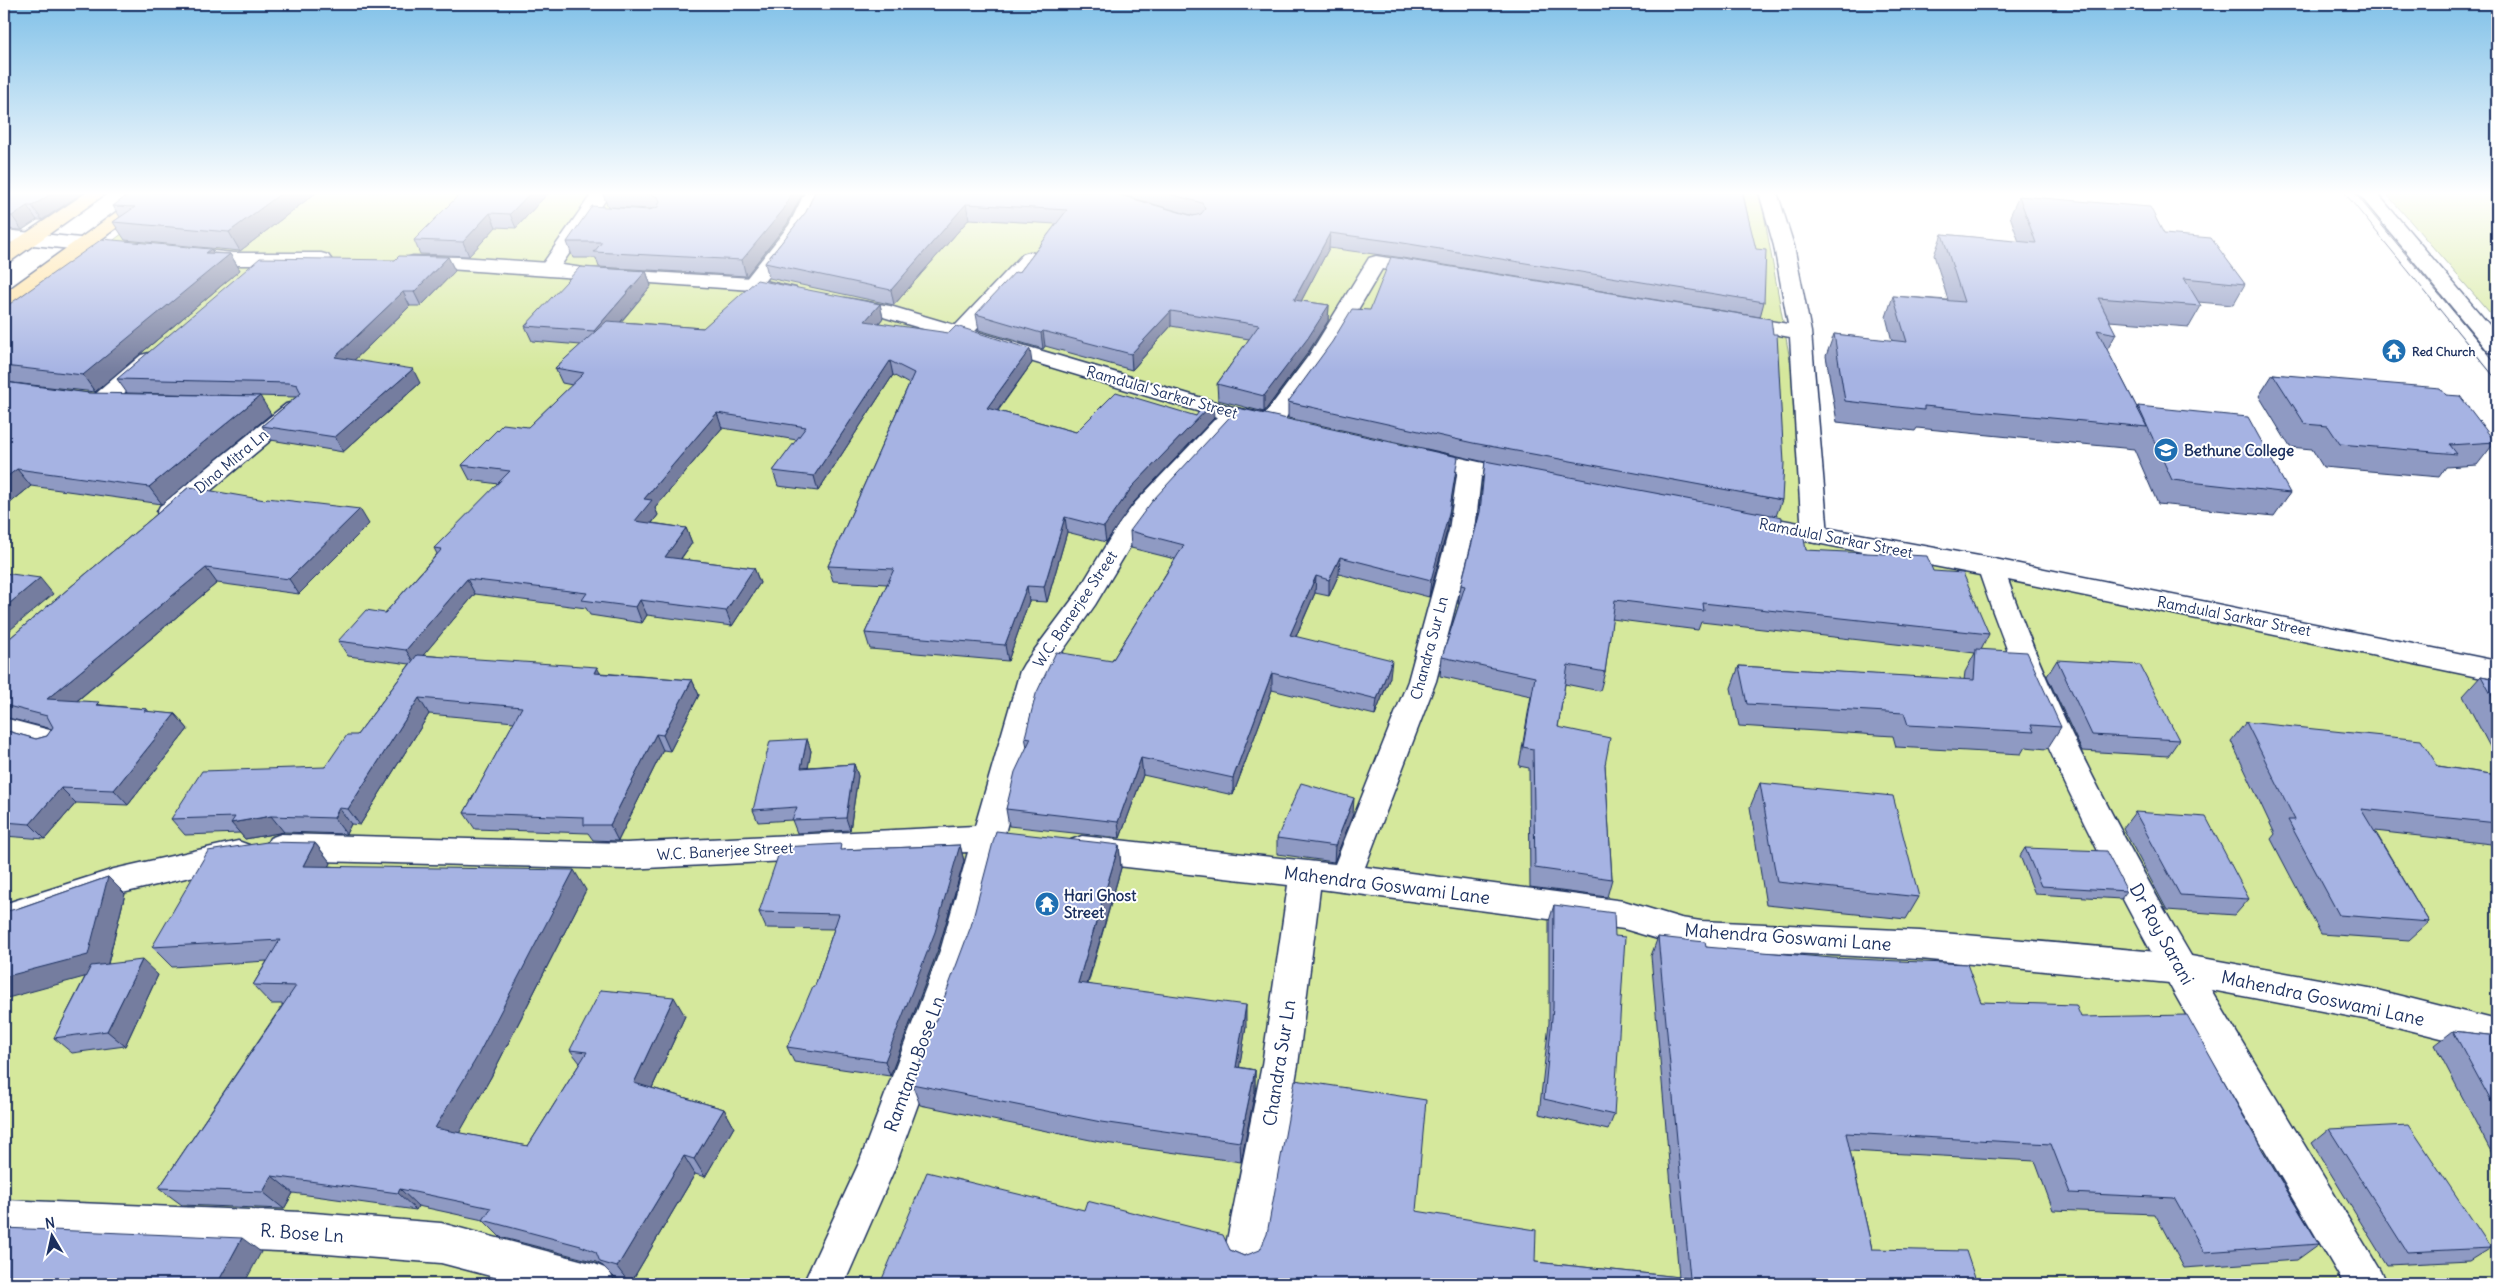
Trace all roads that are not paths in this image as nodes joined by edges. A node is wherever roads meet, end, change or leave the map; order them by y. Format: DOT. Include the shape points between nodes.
graph roads {
  1 [pos="74,252"];
  2 [pos="565,252"];
  3 [pos="777,252"];
  4 [pos="1785,252"];
  5 [pos="2417,252"];
  6 [pos="173,253"];
  7 [pos="269,258"];
  8 [pos="1030,258"];
  9 [pos="339,260"];
  10 [pos="389,261"];
  11 [pos="550,269"];
  12 [pos="1445,274"];
  13 [pos="247,277"];
  14 [pos="752,284"];
  15 [pos="4,302"];
  16 [pos="1711,317"];
  17 [pos="1800,332"];
  18 [pos="960,333"];
  19 [pos="166,345"];
  20 [pos="2497,347"];
  21 [pos="130,402"];
  22 [pos="268,405"];
  23 [pos="1232,414"];
  24 [pos="1394,450"];
  25 [pos="1470,468"];
  26 [pos="1537,481"];
  27 [pos="1720,516"];
  28 [pos="151,528"];
  29 [pos="1816,535"];
  30 [pos="1990,567"];
  31 [pos="2497,671"];
  32 [pos="4,729"];
  33 [pos="51,741"];
  34 [pos="1002,839"];
  35 [pos="1056,846"];
  36 [pos="1306,875"];
  37 [pos="1345,878"];
  38 [pos="4,918"];
  39 [pos="2180,969"];
  40 [pos="2497,1036"];
  41 [pos="4,1219"];
  42 [pos="1245,1250"];
  43 [pos="595,1284"];
  44 [pos="823,1284"];
  45 [pos="2366,1284"];
  1 -- 15 [label="main road"];
  2 -- 11 [label="street"];
  3 -- 14 [label="street"];
  4 -- 17 [label="street"];
  5 -- 20 [label="street"];
  6 -- 7 [label="street" via="233,259"];
  7 -- 9 [label="street"];
  7 -- 13 [label="street"];
  8 -- 18 [label="street"];
  10 -- 11 [label="street, Ramdulal Sarkar Street"];
  11 -- 14 [label="street, Ramdulal Sarkar Street"];
  12 -- 23 [label="street, Ramdulal Sarkar Street" via="1376,262 1281,424"];
  14 -- 18 [label="street, Ramdulal Sarkar Street" via="882,310"];
  16 -- 17 [label="street"];
  17 -- 29 [label="street"];
  18 -- 23 [label="street, Ramdulal Sarkar Street"];
  19 -- 21 [label="street" via="91,400"];
  22 -- 28 [label="street, Dina Mitra Ln" via="297,406"];
  23 -- 34 [label="street, W.C. Banerjee Street" via="1127,531 1086,599 1034,671"];
  24 -- 25 [label="street"];
  25 -- 26 [label="street"];
  25 -- 37 [label="street, Chandra Sur Ln" via="1462,530 1422,681"];
  27 -- 29 [label="street, Ramdulal Sarkar Street"];
  29 -- 30 [label="street, Ramdulal Sarkar Street"];
  30 -- 31 [label="street, Ramdulal Sarkar Street"];
  30 -- 39 [label="street, Dr Roy Sarani" via="2027,667 2097,814"];
  32 -- 33 [label="street"];
  34 -- 38 [label="street, W.C. Banerjee Street" via="626,856 284,846 114,882"];
  34 -- 44 [label="street, Ramtanu Bose Ln" via="954,957 875,1170"];
  35 -- 36 [label="street, Mahendra Goswami Lane"];
  36 -- 37 [label="street, Mahendra Goswami Lane"];
  36 -- 42 [label="street, Chandra Sur Ln" via="1280,1066"];
  37 -- 39 [label="street, Mahendra Goswami Lane" via="1624,915 1701,935 1920,946"];
  39 -- 40 [label="street, Mahendra Goswami Lane" via="2369,1004"];
  39 -- 45 [label="street, Dr Roy Sarani"];
  41 -- 43 [label="street, R. Bose Ln" via="301,1232 441,1243"];
}
